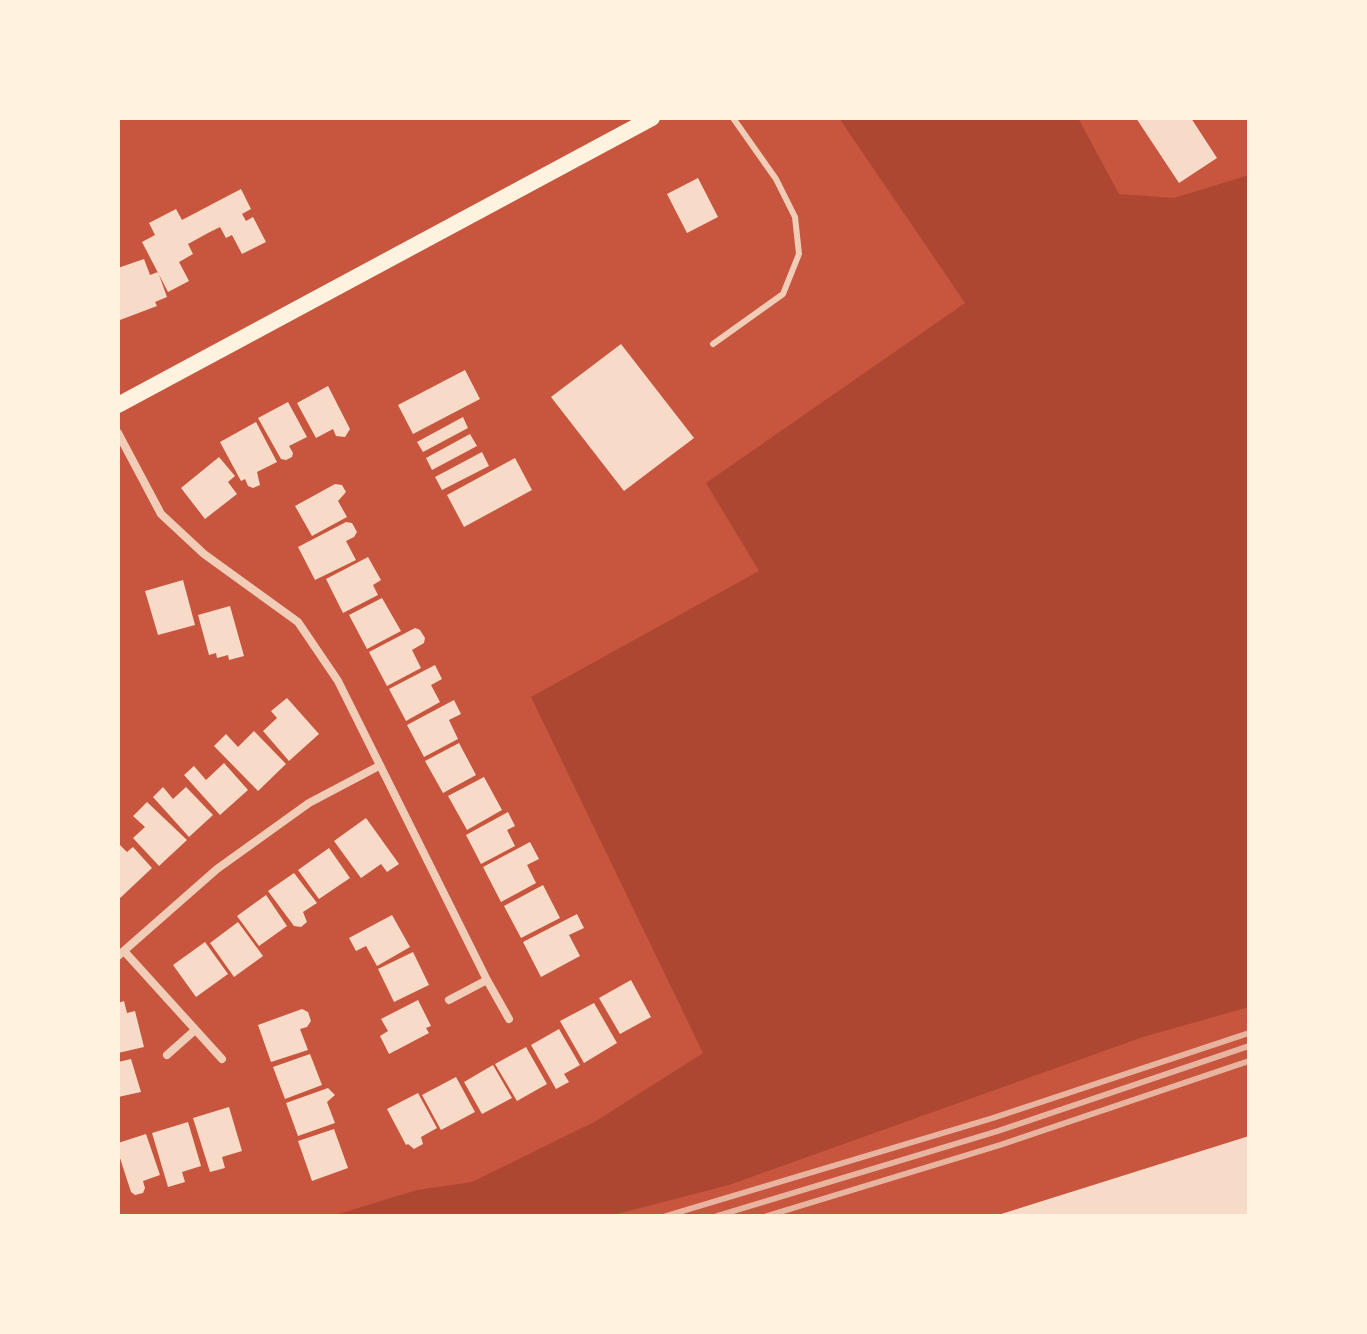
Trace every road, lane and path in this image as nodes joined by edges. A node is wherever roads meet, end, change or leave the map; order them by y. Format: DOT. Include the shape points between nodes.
graph roads {
  1 [pos="652,118"];
  2 [pos="733,118"];
  3 [pos="713,344"];
  4 [pos="118,405"];
  5 [pos="118,433"];
  6 [pos="379,766"];
  7 [pos="121,954"];
  8 [pos="487,980"];
  9 [pos="449,1000"];
  10 [pos="509,1019"];
  11 [pos="194,1031"];
  12 [pos="167,1055"];
  13 [pos="222,1059"];
  1 -- 4 [label="main road"];
  2 -- 3 [label="lane" via="776,179 795,217 799,254 783,294"];
  5 -- 6 [label="street" via="161,514 204,554 298,622 338,681"];
  6 -- 7 [label="street" via="309,803 217,869"];
  6 -- 8 [label="street"];
  7 -- 11 [label="street"];
  8 -- 9 [label="street"];
  8 -- 10 [label="street"];
  11 -- 12 [label="street"];
  11 -- 13 [label="street"];
}
